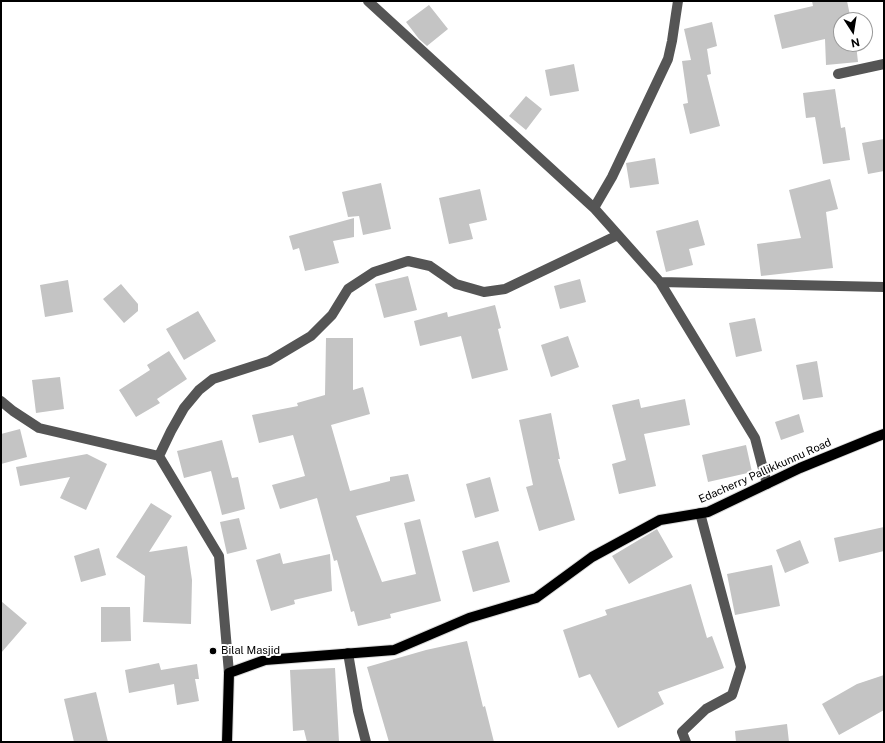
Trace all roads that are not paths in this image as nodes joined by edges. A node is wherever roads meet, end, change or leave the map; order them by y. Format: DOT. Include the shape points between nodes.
graph roads {
  1 [pos="368,1"];
  2 [pos="678,1"];
  3 [pos="884,64"];
  4 [pos="838,74"];
  5 [pos="594,208"];
  6 [pos="618,235"];
  7 [pos="660,282"];
  8 [pos="884,287"];
  9 [pos="1,401"];
  10 [pos="884,434"];
  11 [pos="159,456"];
  12 [pos="767,484"];
  13 [pos="700,513"];
  14 [pos="348,653"];
  15 [pos="229,673"];
  16 [pos="227,742"];
  17 [pos="366,742"];
  18 [pos="686,742"];
  1 -- 5 [label="street"];
  2 -- 5 [label="street" via="668,59 612,177"];
  3 -- 4 [label="street"];
  5 -- 6 [label="street"];
  6 -- 7 [label="street"];
  6 -- 11 [label="street" via="505,289 484,292 456,284 430,266 408,261 374,272 348,289 332,315 311,336 269,361 213,379 199,390 184,408"];
  7 -- 8 [label="street"];
  7 -- 12 [label="street" via="755,438"];
  9 -- 11 [label="street" via="39,428"];
  10 -- 12 [label="main road, Edacherry Pallikkunnu Road"];
  11 -- 15 [label="street" via="219,556"];
  12 -- 13 [label="main road, Edacherry Pallikkunnu Road" via="708,512"];
  13 -- 14 [label="main road, Edacherry Pallikkunnu Road" via="660,520 592,557 536,598 469,618 394,650"];
  13 -- 18 [label="street" via="742,667 732,695 706,709 682,732"];
  14 -- 15 [label="main road, Edacherry Pallikkunnu Road" via="265,660"];
  14 -- 17 [label="street"];
  15 -- 16 [label="main road"];
}
